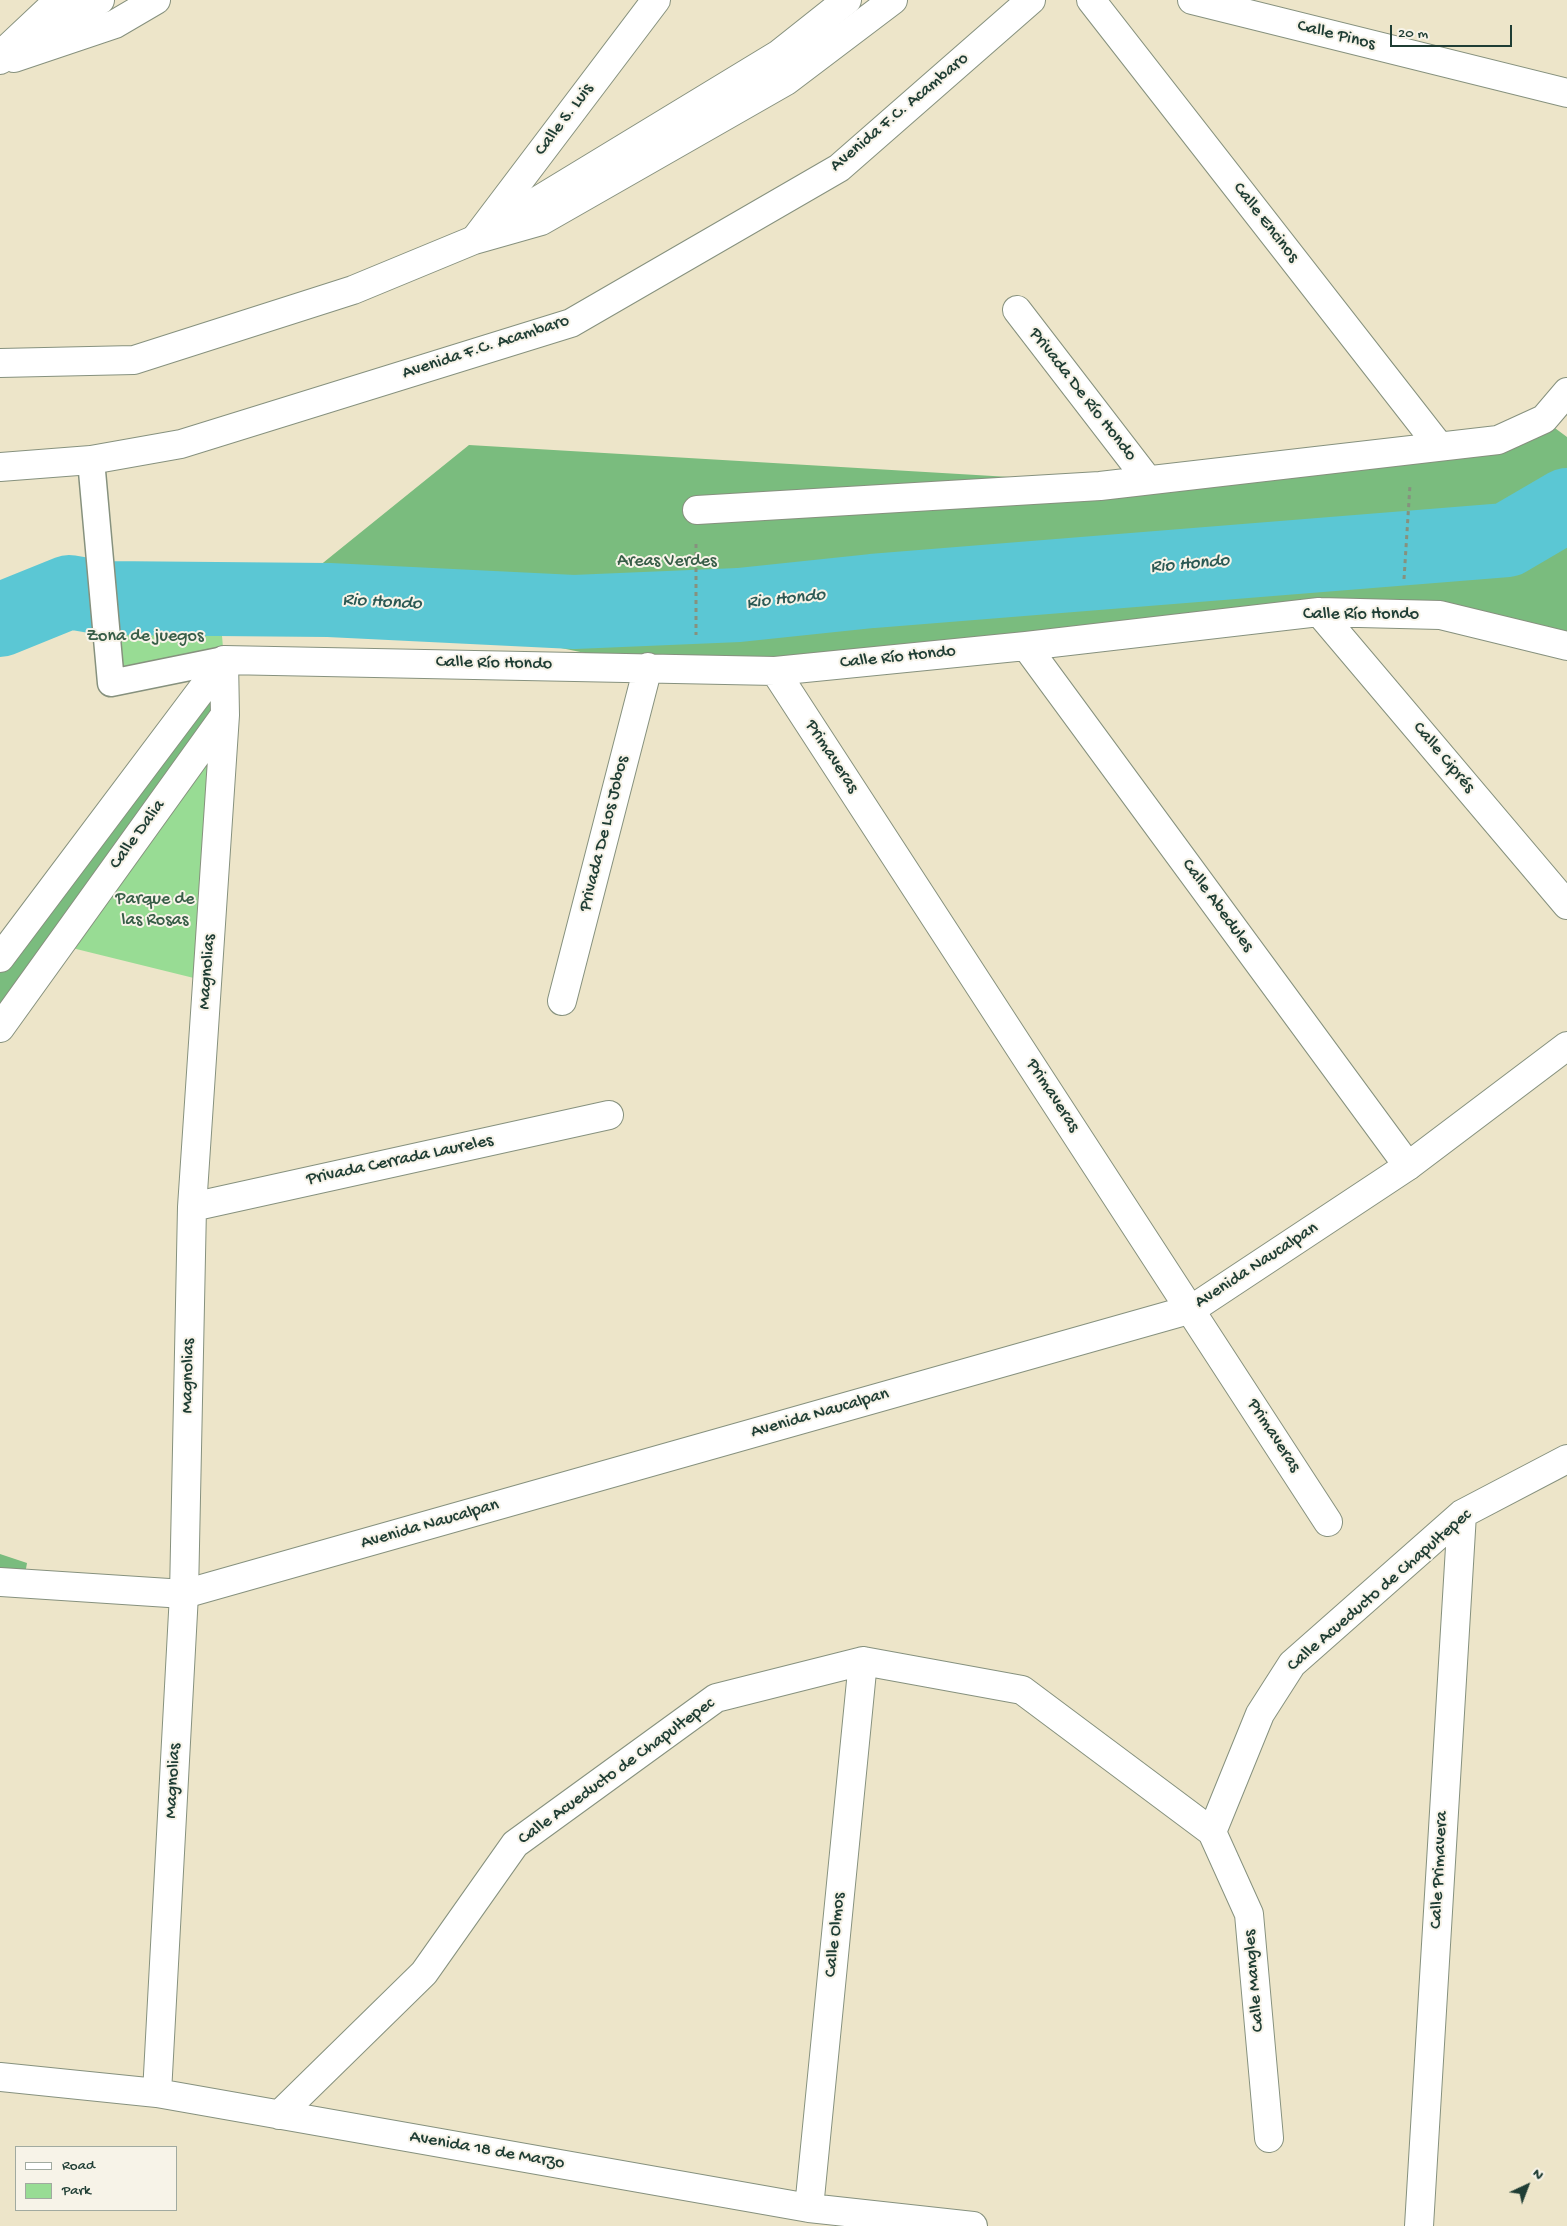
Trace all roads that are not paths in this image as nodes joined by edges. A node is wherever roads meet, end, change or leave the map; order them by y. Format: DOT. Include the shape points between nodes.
graph roads {
  1 [pos="60,0"];
  2 [pos="100,0"];
  3 [pos="156,0"];
  4 [pos="656,0"];
  5 [pos="847,0"];
  6 [pos="893,0"];
  7 [pos="1031,0"];
  8 [pos="1090,0"];
  9 [pos="1192,0"];
  10 [pos="0,56"];
  11 [pos="0,62"];
  12 [pos="1567,93"];
  13 [pos="474,240"];
  14 [pos="1017,310"];
  15 [pos="0,363"];
  16 [pos="1567,392"];
  17 [pos="1439,446"];
  18 [pos="91,460"];
  19 [pos="0,467"];
  20 [pos="1147,479"];
  21 [pos="697,510"];
  22 [pos="1319,612"];
  23 [pos="1026,646"];
  24 [pos="1567,646"];
  25 [pos="224,660"];
  26 [pos="648,667"];
  27 [pos="775,671"];
  28 [pos="225,715"];
  29 [pos="1567,905"];
  30 [pos="0,958"];
  31 [pos="562,1001"];
  32 [pos="0,1028"];
  33 [pos="1567,1046"];
  34 [pos="609,1115"];
  35 [pos="1408,1166"];
  36 [pos="192,1207"];
  37 [pos="1192,1309"];
  38 [pos="1567,1460"];
  39 [pos="1462,1514"];
  40 [pos="1328,1522"];
  41 [pos="0,1582"];
  42 [pos="184,1594"];
  43 [pos="863,1662"];
  44 [pos="1212,1832"];
  45 [pos="0,2077"];
  46 [pos="157,2093"];
  47 [pos="279,2115"];
  48 [pos="1269,2138"];
  49 [pos="809,2208"];
  50 [pos="973,2226"];
  51 [pos="1419,2226"];
  1 -- 10 [label="street"];
  2 -- 11 [label="street"];
  3 -- 11 [label="street" via="115,24"];
  4 -- 13 [label="street, Calle S. Luis"];
  5 -- 13 [label="street" via="779,54"];
  6 -- 13 [label="street" via="786,82 541,221"];
  7 -- 18 [label="street, Avenida F.C. Acambaro" via="839,168 571,322 181,444"];
  8 -- 17 [label="street, Calle Encinos"];
  9 -- 12 [label="street, Calle Pinos"];
  13 -- 15 [label="street" via="353,290 134,360"];
  14 -- 20 [label="street, Privada De Río Hondo"];
  16 -- 17 [label="street" via="1544,419 1498,440"];
  17 -- 20 [label="street"];
  18 -- 19 [label="street, Avenida F.C. Acambaro"];
  18 -- 25 [label="street" via="112,683"];
  20 -- 21 [label="street" via="1100,486"];
  22 -- 23 [label="street, Calle Río Hondo"];
  22 -- 24 [label="street, Calle Río Hondo" via="1440,616"];
  22 -- 29 [label="street, Calle Ciprés"];
  23 -- 27 [label="street, Calle Río Hondo"];
  23 -- 35 [label="street, Calle Abedules"];
  25 -- 26 [label="street, Calle Río Hondo"];
  25 -- 28 [label="street, Magnolias"];
  25 -- 30 [label="street, Calle Dalia"];
  26 -- 27 [label="street, Calle Río Hondo"];
  26 -- 31 [label="street, Privada De Los Jobos"];
  27 -- 37 [label="street, Primaveras"];
  28 -- 32 [label="street, Calle Dalia"];
  28 -- 36 [label="street, Magnolias"];
  33 -- 35 [label="street, Avenida Naucalpan"];
  34 -- 36 [label="street, Privada Cerrada Laureles"];
  35 -- 37 [label="street, Avenida Naucalpan"];
  36 -- 42 [label="street, Magnolias"];
  37 -- 40 [label="street, Primaveras"];
  37 -- 42 [label="street, Avenida Naucalpan"];
  38 -- 39 [label="street, Calle Acueducto de Chapultepec"];
  39 -- 44 [label="street, Calle Acueducto de Chapultepec" via="1292,1664 1260,1714"];
  39 -- 51 [label="street, Calle Primavera"];
  41 -- 42 [label="street, Avenida Naucalpan"];
  42 -- 46 [label="street, Magnolias"];
  43 -- 44 [label="street, Calle Acueducto de Chapultepec" via="1022,1690"];
  43 -- 47 [label="street, Calle Acueducto de Chapultepec" via="716,1698 515,1844 424,1973"];
  43 -- 49 [label="street, Calle Olmos"];
  44 -- 48 [label="street, Calle Mangles" via="1249,1914"];
  45 -- 46 [label="street, Avenida 18 de Marzo"];
  46 -- 47 [label="street, Avenida 18 de Marzo"];
  47 -- 49 [label="street, Avenida 18 de Marzo"];
  49 -- 50 [label="street, Avenida 18 de Marzo"];
}
